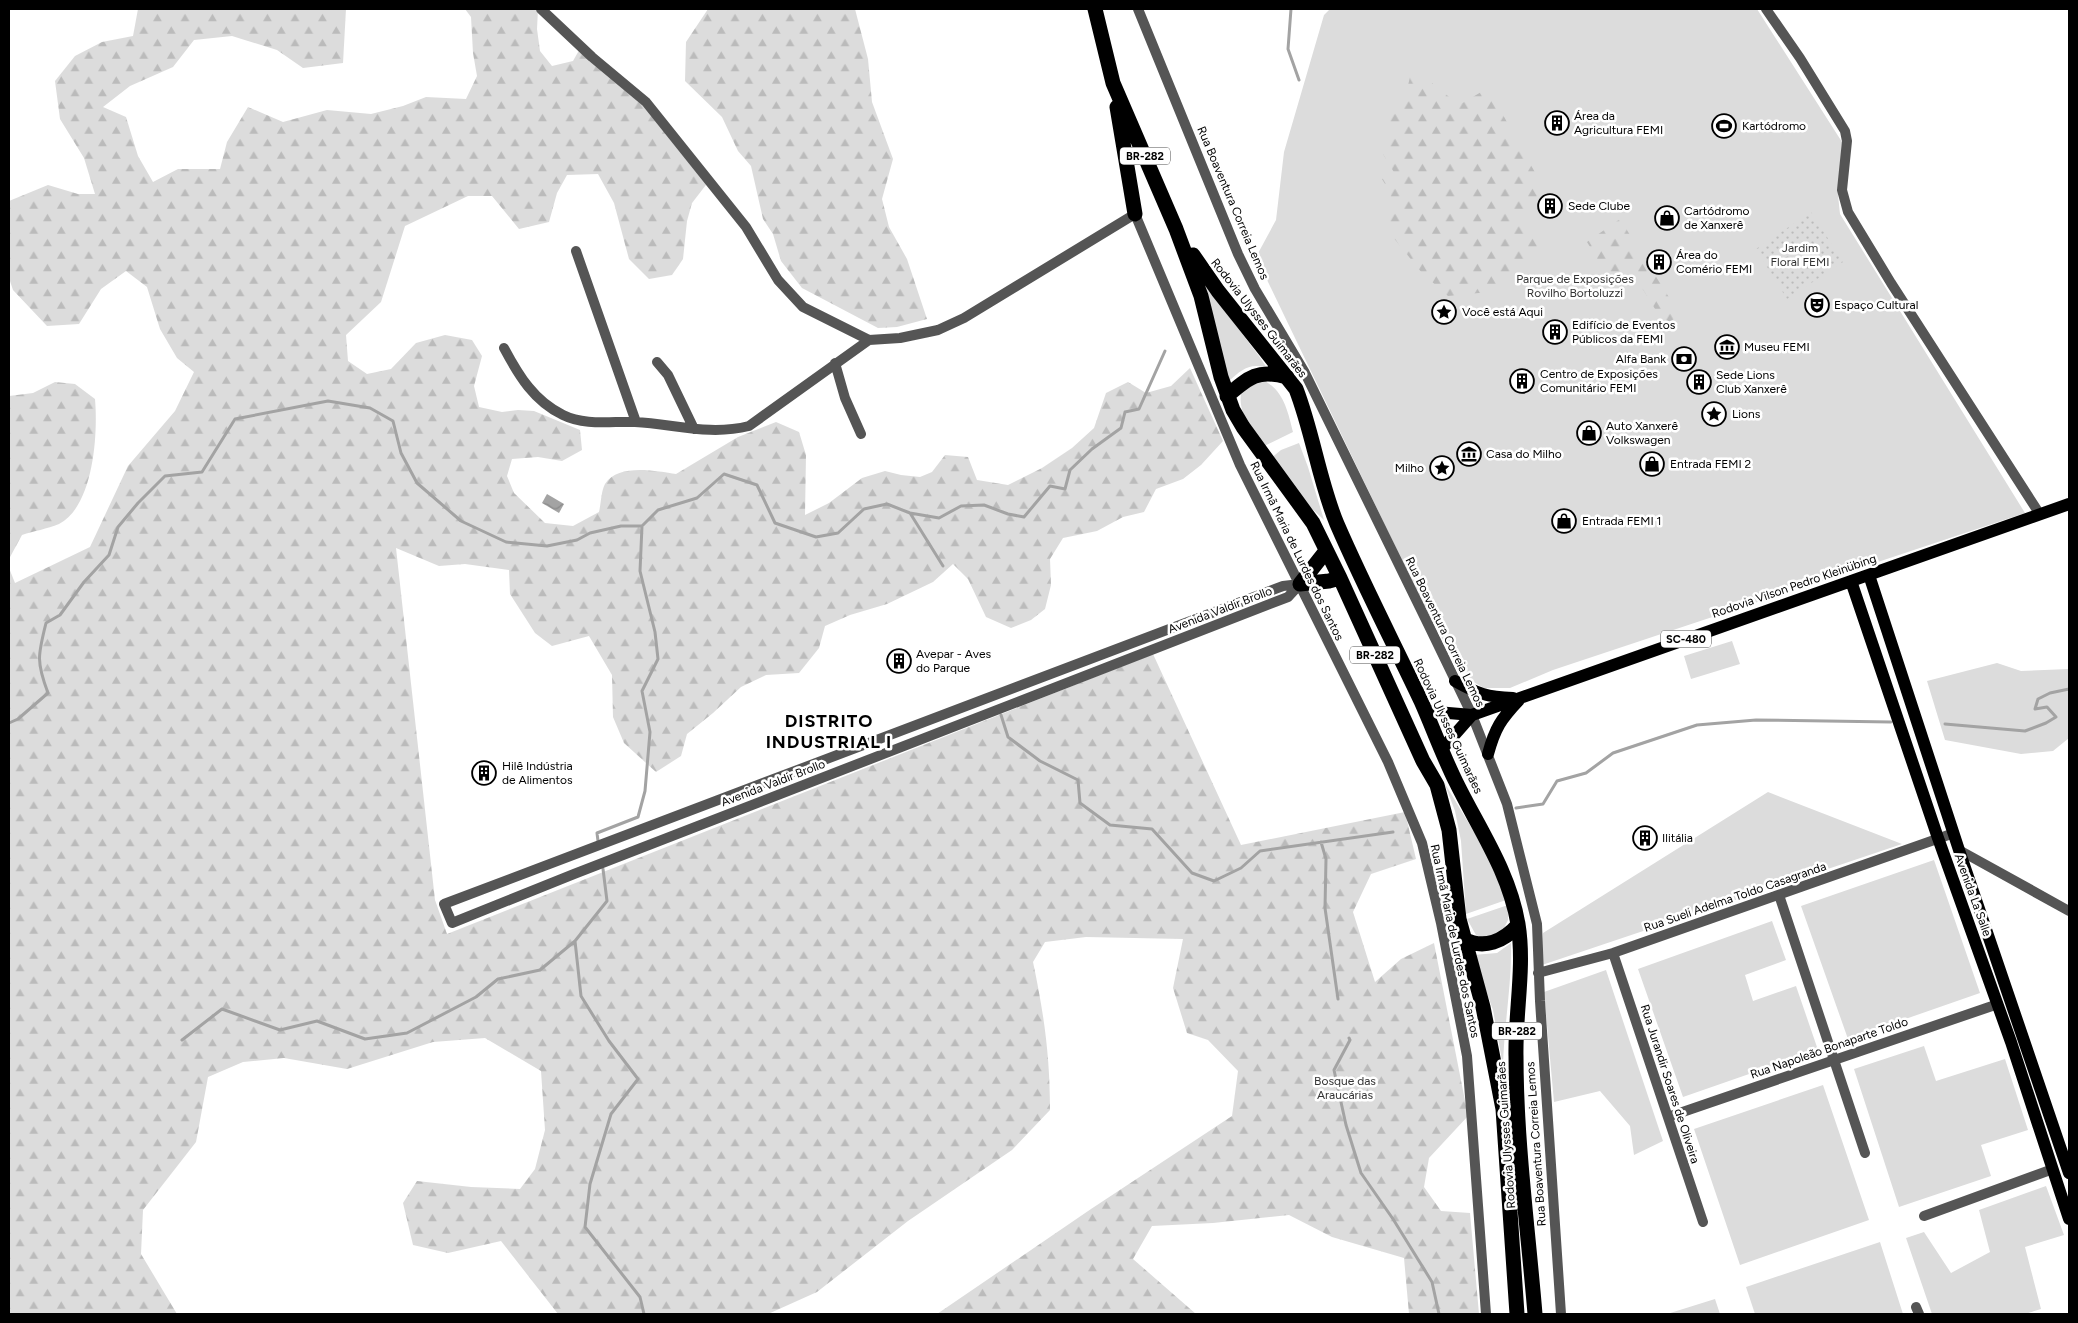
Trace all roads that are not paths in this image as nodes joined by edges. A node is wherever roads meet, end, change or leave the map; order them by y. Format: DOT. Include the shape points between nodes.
graph roads {
  1 [pos="541,9"];
  2 [pos="1095,9"];
  3 [pos="1138,9"];
  4 [pos="1766,9"];
  5 [pos="1113,83"];
  6 [pos="1135,214"];
  7 [pos="1176,229"];
  8 [pos="576,251"];
  9 [pos="869,340"];
  10 [pos="504,348"];
  11 [pos="657,362"];
  12 [pos="836,363"];
  13 [pos="1287,377"];
  14 [pos="1227,396"];
  15 [pos="636,422"];
  16 [pos="694,429"];
  17 [pos="861,434"];
  18 [pos="2069,504"];
  19 [pos="2039,513"];
  20 [pos="1326,551"];
  21 [pos="1869,575"];
  22 [pos="1340,578"];
  23 [pos="1851,581"];
  24 [pos="1300,584"];
  25 [pos="1455,681"];
  26 [pos="1520,698"];
  27 [pos="1425,711"];
  28 [pos="1472,714"];
  29 [pos="1442,749"];
  30 [pos="1488,754"];
  31 [pos="1954,833"];
  32 [pos="1938,838"];
  33 [pos="1959,850"];
  34 [pos="1780,895"];
  35 [pos="2069,911"];
  36 [pos="1518,925"];
  37 [pos="1464,939"];
  38 [pos="1613,953"];
  39 [pos="1538,973"];
  40 [pos="1998,1004"];
  41 [pos="2025,1038"];
  42 [pos="2011,1042"];
  43 [pos="1834,1060"];
  44 [pos="1668,1117"];
  45 [pos="1864,1153"];
  46 [pos="2053,1169"];
  47 [pos="2069,1173"];
  48 [pos="1924,1216"];
  49 [pos="2069,1219"];
  50 [pos="1703,1222"];
  51 [pos="1486,1314"];
  52 [pos="1517,1314"];
  53 [pos="1534,1314"];
  54 [pos="1561,1314"];
  1 -- 9 [label="street" via="646,102 746,227 778,280 803,307"];
  2 -- 5 [label="highway, Rodovia Ulysses Guimarães / BR-282"];
  3 -- 25 [label="street, Rua Boaventura Correia Lemos" via="1255,289 1304,372"];
  4 -- 19 [label="street" via="1845,131 1847,141 1842,190 1848,212"];
  5 -- 6 [label="highway"];
  5 -- 7 [label="highway, Rodovia Ulysses Guimarães / BR-282"];
  6 -- 9 [label="street" via="964,318 938,330"];
  6 -- 24 [label="street, Rua Irmã Maria de Lurdes dos Santos" via="1240,465"];
  7 -- 13 [label="highway, Rodovia Ulysses Guimarães / BR-282" via="1214,286"];
  7 -- 14 [label="highway, Rodovia Ulysses Guimarães / BR-282" via="1201,296"];
  8 -- 15 [label="street"];
  9 -- 12 [label="street"];
  10 -- 15 [label="street" via="536,398 564,416 588,422"];
  11 -- 16 [label="street" via="668,375"];
  12 -- 16 [label="street" via="749,426 734,430"];
  12 -- 17 [label="street" via="845,398"];
  13 -- 14 [label="highway" via="1267,372 1259,374 1241,383"];
  13 -- 27 [label="highway, Rodovia Ulysses Guimarães / BR-282" via="1304,408 1324,487 1337,523"];
  14 -- 20 [label="highway, Rodovia Ulysses Guimarães / BR-282" via="1243,427 1313,523"];
  15 -- 16 [label="street"];
  18 -- 19 [label="main road, Rodovia Vilson Pedro Kleinübing / SC-480"];
  19 -- 21 [label="main road, Rodovia Vilson Pedro Kleinübing / SC-480"];
  20 -- 22 [label="highway, Rodovia Ulysses Guimarães / BR-282"];
  20 -- 24 [label="highway"];
  21 -- 23 [label="main road, Rodovia Vilson Pedro Kleinübing / SC-480"];
  21 -- 31 [label="main road, Avenida La Salle"];
  22 -- 24 [label="highway"];
  22 -- 37 [label="highway, Rodovia Ulysses Guimarães / BR-282" via="1437,785 1449,830"];
  23 -- 26 [label="main road, Rodovia Vilson Pedro Kleinübing / SC-480"];
  23 -- 32 [label="main road, Avenida La Salle"];
  24 -- 24 [label="street, Avenida Valdir Brollo" via="1274,589 444,904 452,923 1288,597"];
  24 -- 51 [label="street, Rua Irmã Maria de Lurdes dos Santos" via="1388,762 1422,843 1467,1056"];
  25 -- 26 [label="main road" via="1477,693"];
  25 -- 28 [label="street, Rua Boaventura Correia Lemos"];
  26 -- 28 [label="main road, Rodovia Vilson Pedro Kleinübing / SC-480"];
  26 -- 30 [label="main road" via="1495,730"];
  27 -- 28 [label="main road, Rodovia Vilson Pedro Kleinübing / SC-480"];
  27 -- 29 [label="highway, Rodovia Ulysses Guimarães / BR-282"];
  28 -- 29 [label="main road"];
  28 -- 30 [label="street, Rua Boaventura Correia Lemos"];
  29 -- 36 [label="highway, Rodovia Ulysses Guimarães / BR-282" via="1498,861"];
  30 -- 39 [label="street, Rua Boaventura Correia Lemos" via="1507,804 1537,924"];
  31 -- 32 [label="street, Rua Sueli Adelma Toldo Casagranda"];
  31 -- 33 [label="main road, Avenida La Salle"];
  32 -- 34 [label="street, Rua Sueli Adelma Toldo Casagranda"];
  32 -- 40 [label="main road, Avenida La Salle"];
  33 -- 35 [label="street"];
  33 -- 41 [label="main road, Avenida La Salle"];
  34 -- 38 [label="street, Rua Sueli Adelma Toldo Casagranda"];
  34 -- 43 [label="street"];
  36 -- 37 [label="highway" via="1506,936 1490,943 1472,944"];
  36 -- 53 [label="highway, Rodovia Ulysses Guimarães / BR-282" via="1516,1056"];
  37 -- 52 [label="highway, Rodovia Ulysses Guimarães / BR-282" via="1483,1007 1503,1109"];
  38 -- 39 [label="street, Rua Sueli Adelma Toldo Casagranda"];
  38 -- 44 [label="street, Rua Jurandir Soares de Oliveira"];
  39 -- 54 [label="street, Rua Boaventura Correia Lemos"];
  40 -- 42 [label="main road, Avenida La Salle"];
  40 -- 43 [label="street, Rua Napoleão Bonaparte Toldo"];
  41 -- 42 [label="main road"];
  41 -- 47 [label="main road, Avenida La Salle"];
  42 -- 46 [label="main road, Avenida La Salle"];
  43 -- 44 [label="street, Rua Napoleão Bonaparte Toldo"];
  43 -- 45 [label="street"];
  44 -- 50 [label="street, Rua Jurandir Soares de Oliveira"];
  46 -- 48 [label="street"];
  46 -- 49 [label="main road, Avenida La Salle"];
}
